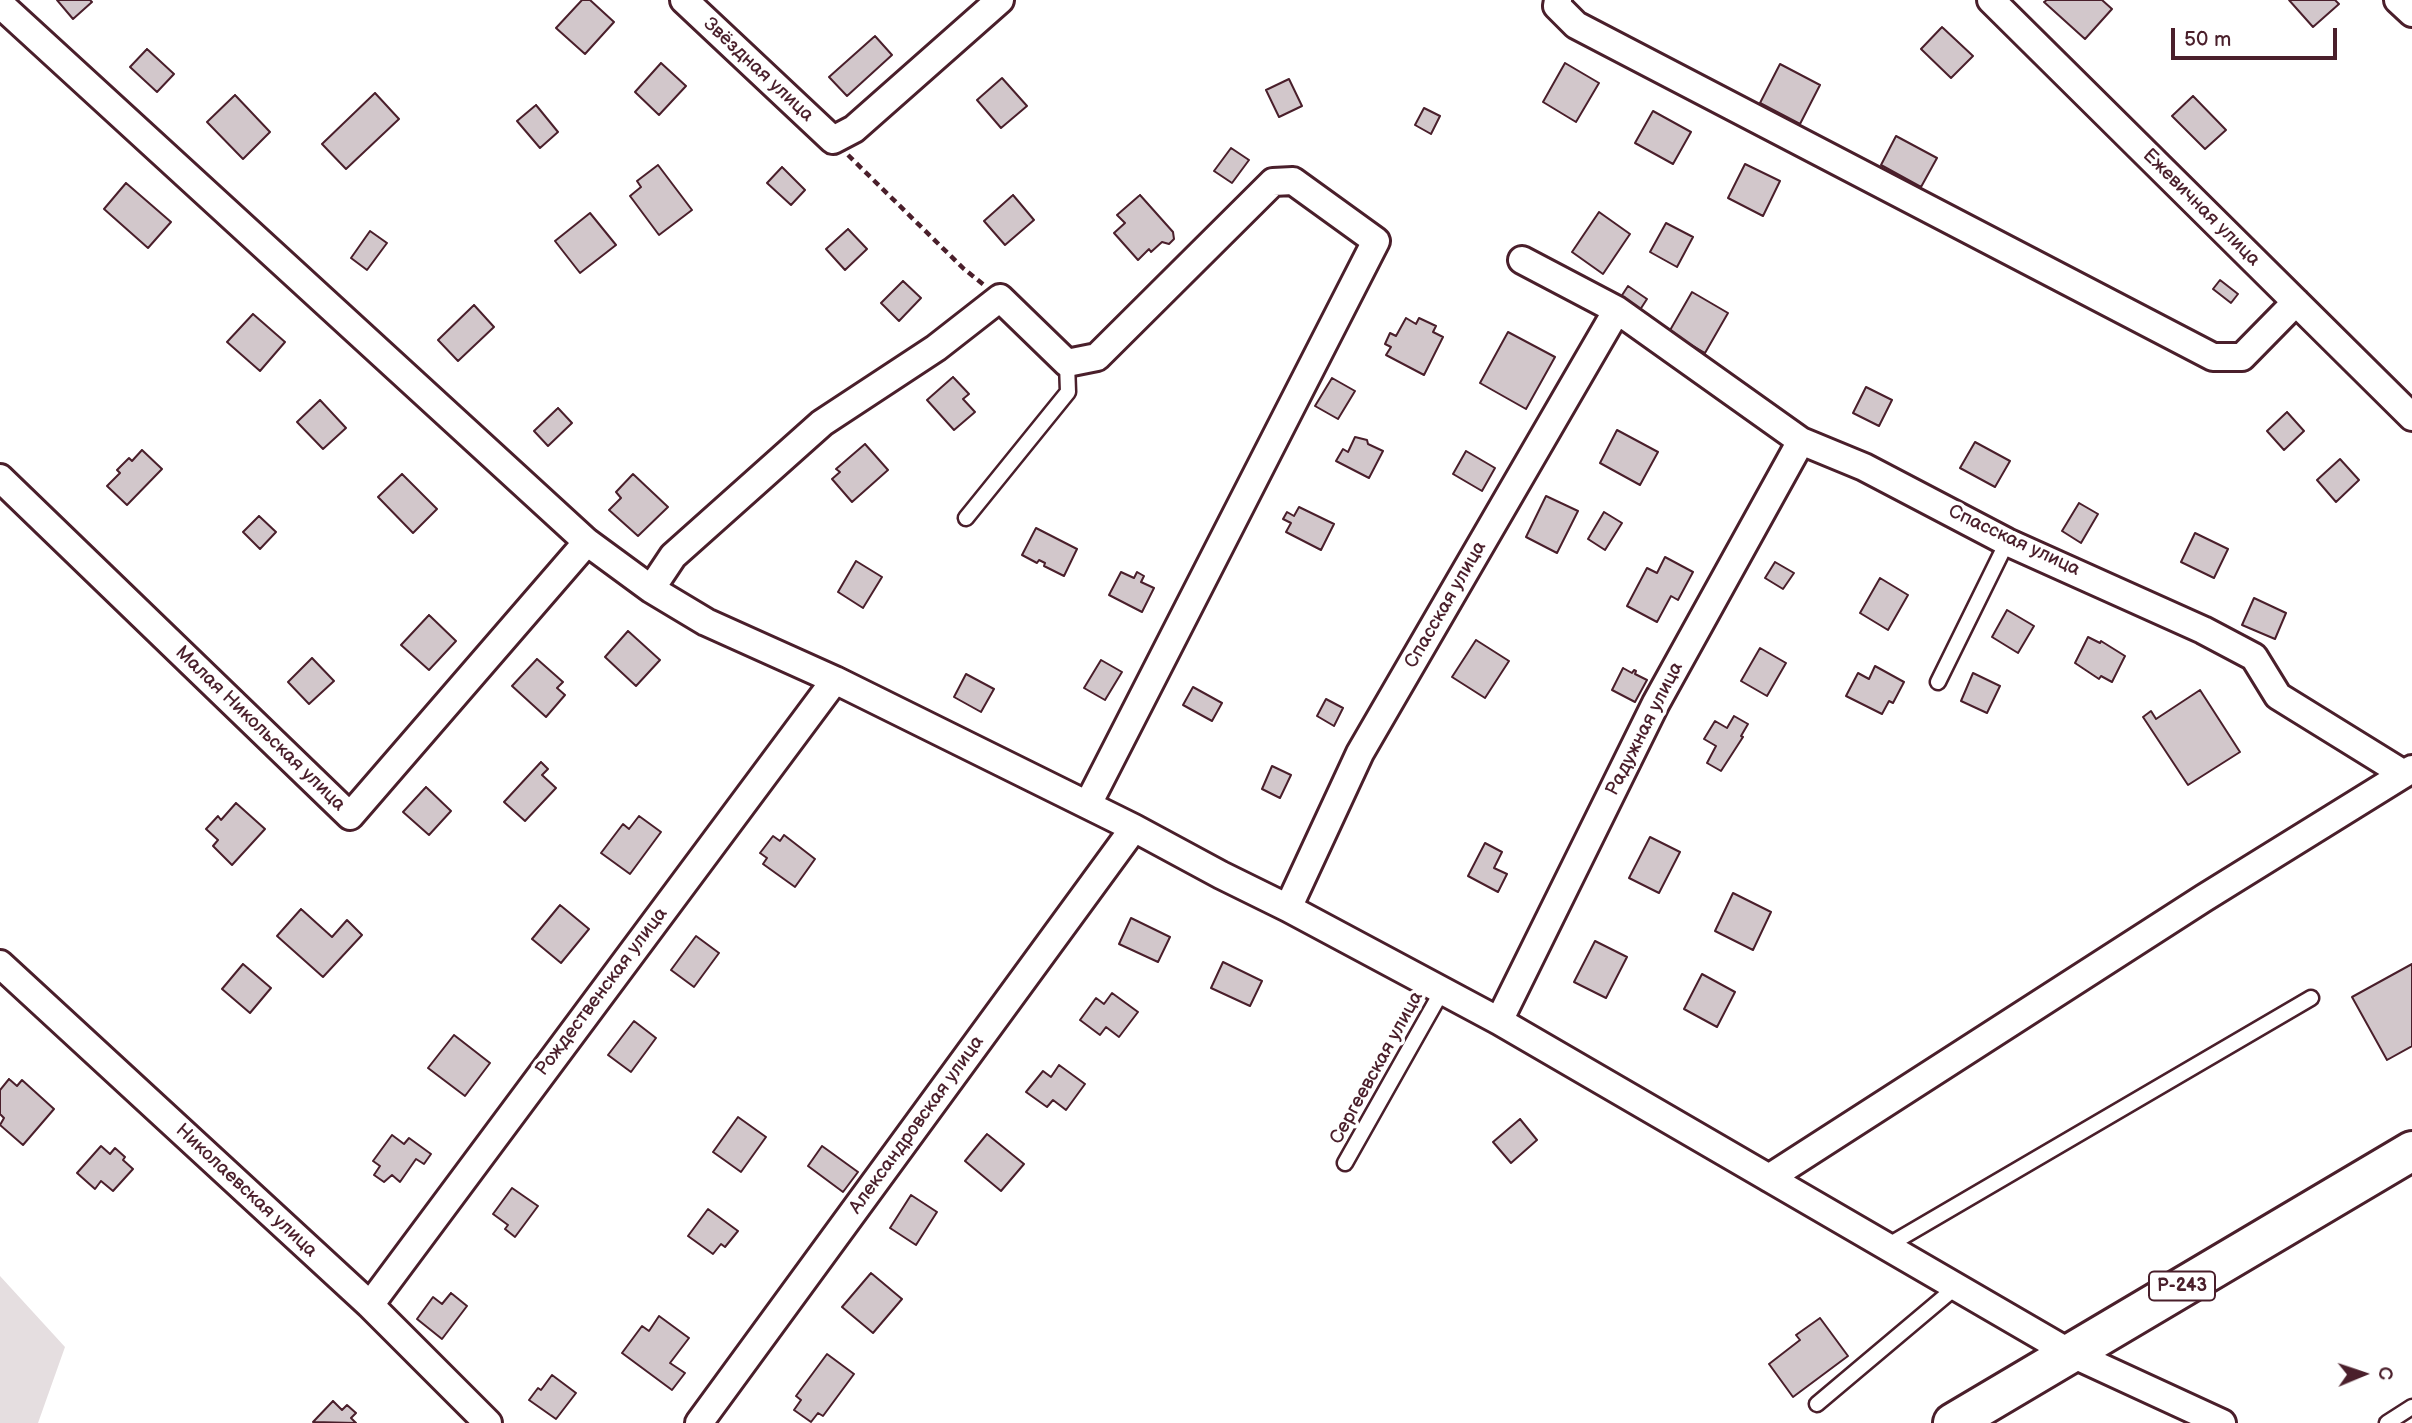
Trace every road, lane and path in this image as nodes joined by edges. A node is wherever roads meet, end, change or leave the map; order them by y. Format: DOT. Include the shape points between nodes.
graph roads {
  1 [pos="684,0"];
  2 [pos="1000,0"];
  3 [pos="1558,0"];
  4 [pos="1991,0"];
  5 [pos="2398,0"];
  6 [pos="0,4"];
  7 [pos="2412,13"];
  8 [pos="833,140"];
  9 [pos="1522,260"];
  10 [pos="1000,298"];
  11 [pos="2296,302"];
  12 [pos="1617,310"];
  13 [pos="1067,363"];
  14 [pos="2412,417"];
  15 [pos="1801,441"];
  16 [pos="0,478"];
  17 [pos="966,518"];
  18 [pos="587,542"];
  19 [pos="2007,542"];
  20 [pos="651,589"];
  21 [pos="835,680"];
  22 [pos="1938,682"];
  23 [pos="2408,772"];
  24 [pos="1088,804"];
  25 [pos="1134,828"];
  26 [pos="1288,908"];
  27 [pos="0,964"];
  28 [pos="1442,991"];
  29 [pos="2311,999"];
  30 [pos="1499,1021"];
  31 [pos="2412,1151"];
  32 [pos="1345,1163"];
  33 [pos="1769,1178"];
  34 [pos="1886,1246"];
  35 [pos="1956,1287"];
  36 [pos="370,1305"];
  37 [pos="2070,1353"];
  38 [pos="1817,1404"];
  39 [pos="2412,1407"];
  40 [pos="488,1423"];
  41 [pos="699,1423"];
  42 [pos="1953,1423"];
  43 [pos="2222,1423"];
  44 [pos="2387,1423"];
  1 -- 8 [label="street, Звёздная улица"];
  2 -- 8 [label="street" via="854,129"];
  3 -- 11 [label="street" via="1557,6 1576,24 2213,357 2242,357"];
  4 -- 11 [label="street, Ежевичная улица"];
  5 -- 7 [label="street"];
  6 -- 18 [label="street"];
  8 -- 10 [label="path"];
  9 -- 12 [label="street, Спасская улица"];
  10 -- 13 [label="street"];
  10 -- 20 [label="street" via="936,348 822,423 673,556"];
  11 -- 14 [label="street, Ежевичная улица"];
  12 -- 15 [label="street, Спасская улица"];
  12 -- 26 [label="street, Спасская улица" via="1360,752"];
  13 -- 17 [label="lane" via="1068,391"];
  13 -- 24 [label="street" via="1097,357 1273,182 1293,181 1376,241"];
  15 -- 19 [label="street, Спасская улица" via="1864,467"];
  15 -- 30 [label="street, Радужная улица" via="1656,704"];
  16 -- 18 [label="street, Малая Никольская улица" via="351,816"];
  18 -- 20 [label="street"];
  19 -- 22 [label="lane"];
  19 -- 23 [label="street, Спасская улица" via="2254,657 2278,696"];
  20 -- 21 [label="street" via="706,622"];
  21 -- 24 [label="street"];
  21 -- 36 [label="street, Рождественская улица"];
  23 -- 33 [label="street"];
  24 -- 25 [label="street"];
  25 -- 26 [label="street"];
  25 -- 41 [label="street, Александровская улица"];
  26 -- 28 [label="street"];
  27 -- 36 [label="street, Николаевская улица"];
  28 -- 30 [label="street"];
  28 -- 32 [label="lane, Сергеевская улица"];
  29 -- 34 [label="lane"];
  30 -- 33 [label="street"];
  31 -- 37 [label="highway, Р-243"];
  33 -- 34 [label="street"];
  34 -- 35 [label="street"];
  35 -- 37 [label="street"];
  35 -- 38 [label="lane"];
  36 -- 40 [label="street, Николаевская улица"];
  37 -- 42 [label="highway, Р-243"];
  37 -- 43 [label="street"];
  39 -- 44 [label="lane"];
}
